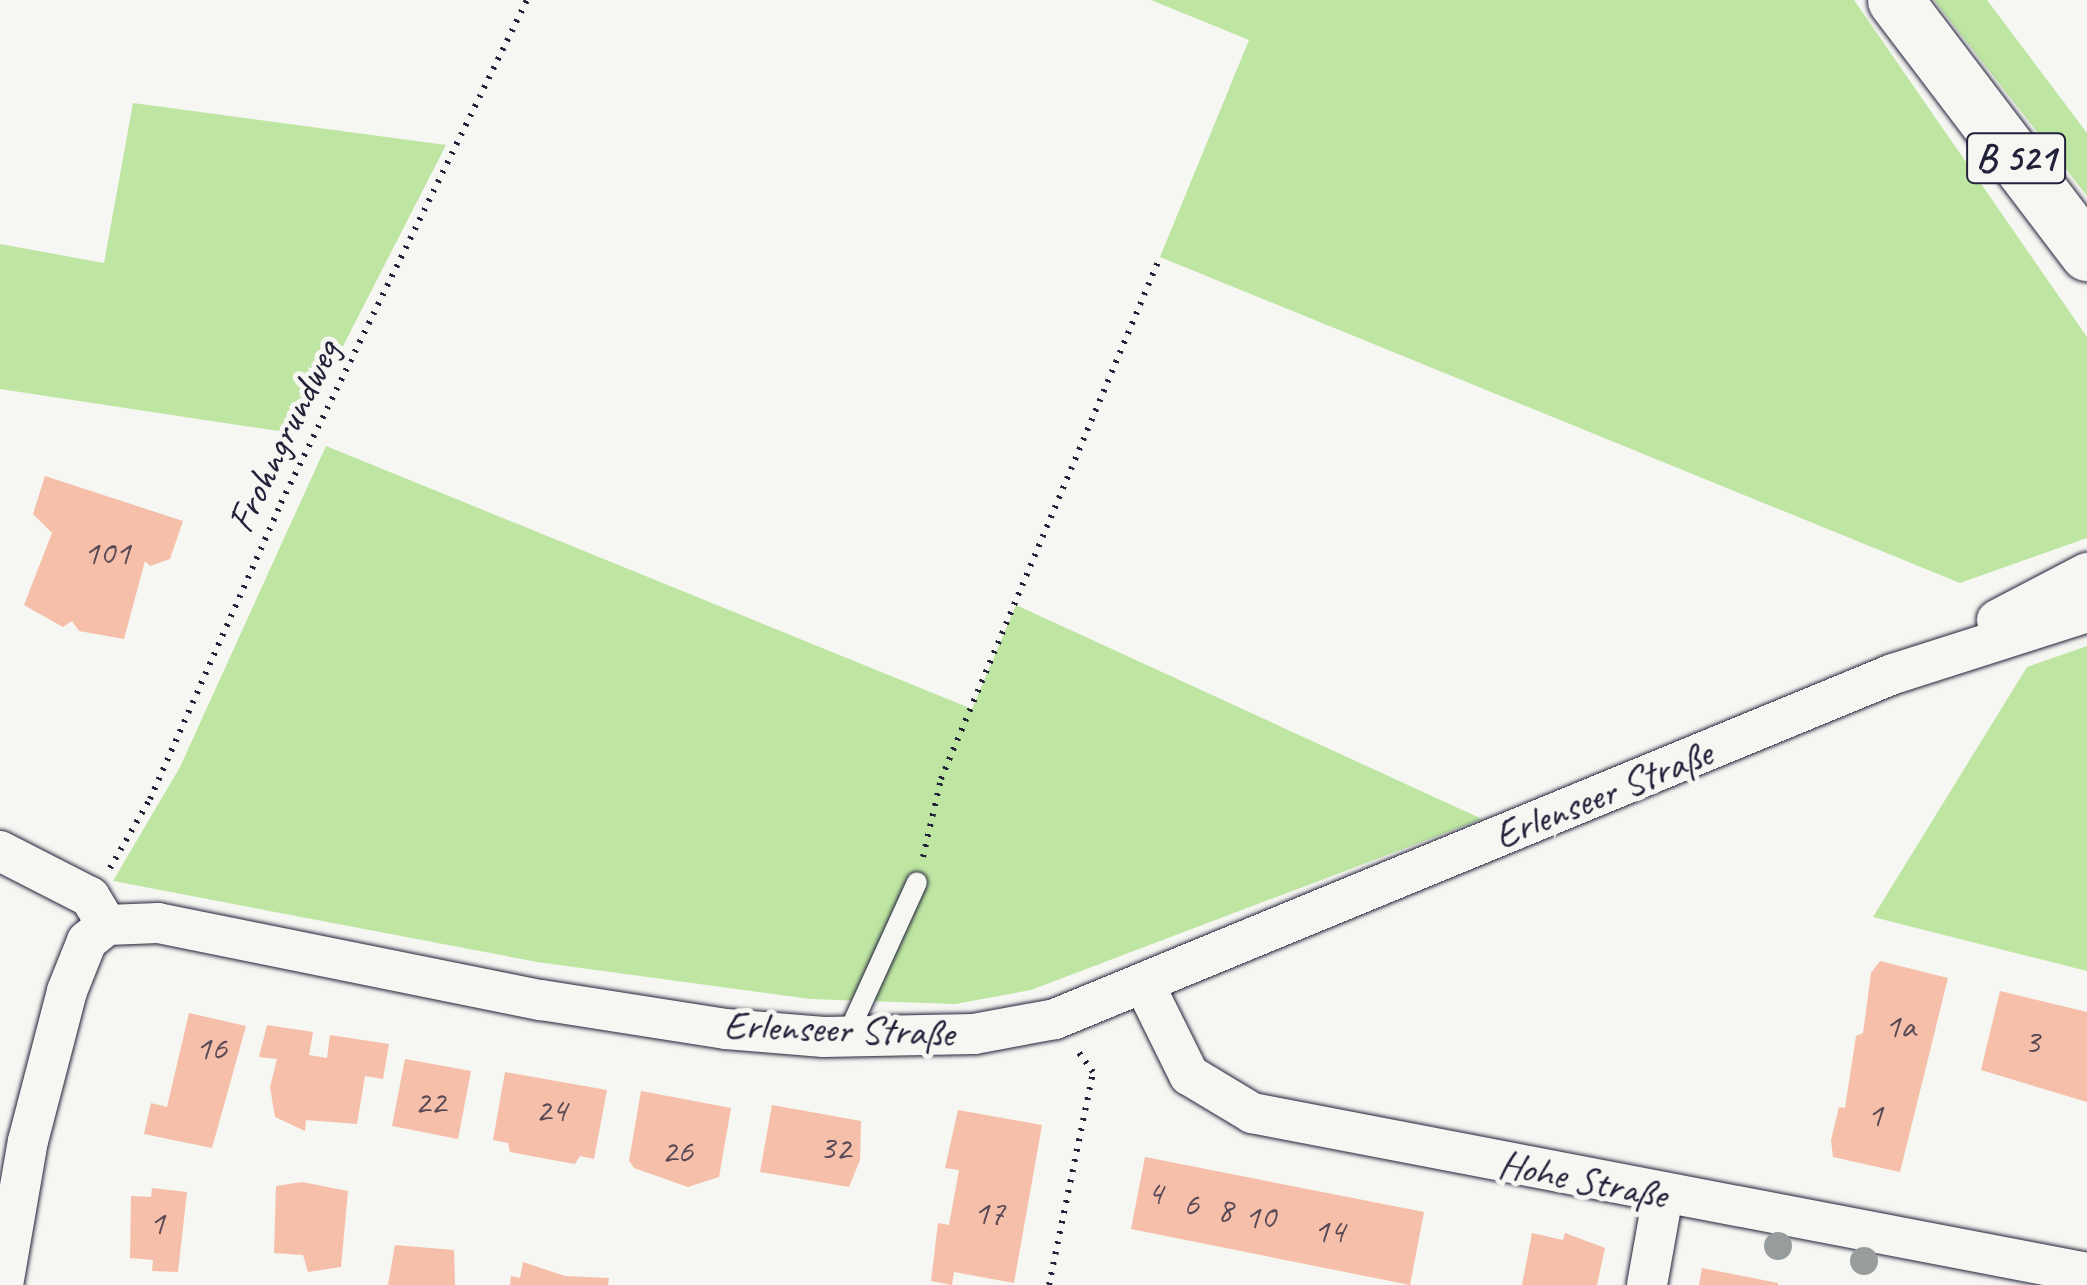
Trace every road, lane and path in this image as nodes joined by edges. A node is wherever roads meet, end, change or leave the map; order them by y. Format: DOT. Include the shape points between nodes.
graph roads {
  1 [pos="527,0"];
  2 [pos="1895,0"];
  3 [pos="2087,253"];
  4 [pos="1160,256"];
  5 [pos="2087,573"];
  6 [pos="2087,612"];
  7 [pos="1892,674"];
  8 [pos="0,851"];
  9 [pos="917,882"];
  10 [pos="99,911"];
  11 [pos="1144,984"];
  12 [pos="1055,1018"];
  13 [pos="846,1038"];
  14 [pos="1663,1195"];
  15 [pos="2087,1274"];
  16 [pos="3,1285"];
  17 [pos="1049,1285"];
  18 [pos="1647,1285"];
  1 -- 10 [label="path, Frohngrundweg" via="281,504"];
  2 -- 3 [label="main road, B 521"];
  4 -- 9 [label="path" via="941,778"];
  5 -- 7 [label="street, Erlenseer Straße"];
  6 -- 7 [label="street, Erlenseer Straße"];
  7 -- 11 [label="street, Erlenseer Straße"];
  8 -- 10 [label="street"];
  9 -- 13 [label="lane"];
  10 -- 13 [label="street, Erlenseer Straße" via="503,993 726,1029"];
  10 -- 16 [label="street" via="67,990 28,1141"];
  11 -- 12 [label="street, Erlenseer Straße"];
  11 -- 14 [label="street, Hohe Straße" via="1188,1075 1212,1095 1252,1112"];
  12 -- 13 [label="street, Erlenseer Straße" via="974,1034"];
  12 -- 17 [label="path" via="1093,1072"];
  14 -- 15 [label="street, Hohe Straße"];
  14 -- 18 [label="street"];
}
